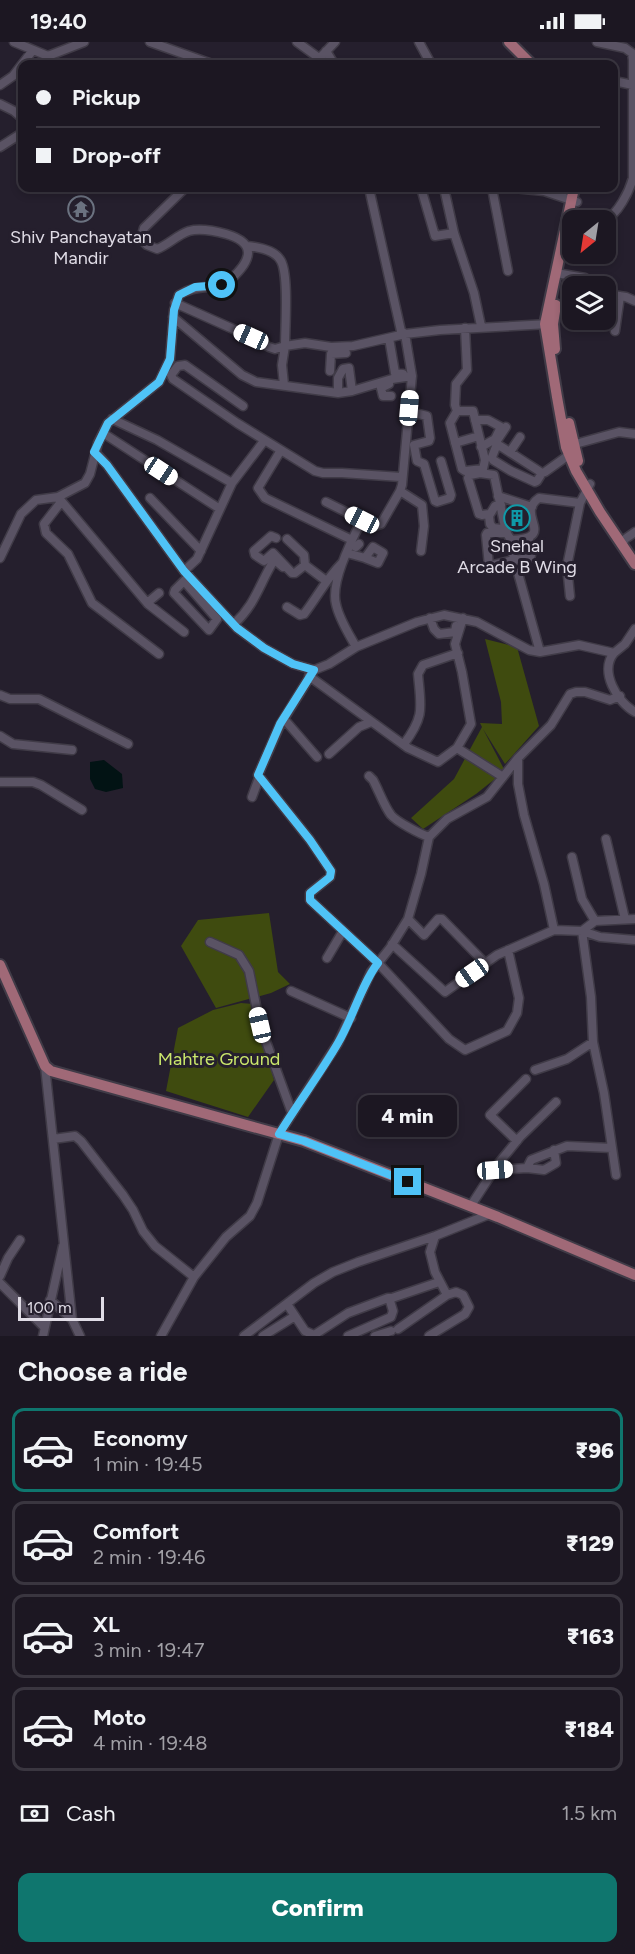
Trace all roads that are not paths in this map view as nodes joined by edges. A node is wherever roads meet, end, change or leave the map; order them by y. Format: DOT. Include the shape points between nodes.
graph roads {
  1 [pos="14,42"];
  2 [pos="84,42"];
  3 [pos="150,42"];
  4 [pos="297,42"];
  5 [pos="335,42"];
  6 [pos="419,42"];
  7 [pos="501,42"];
  8 [pos="597,42"];
  9 [pos="512,48"];
  10 [pos="33,51"];
  11 [pos="326,51"];
  12 [pos="26,60"];
  13 [pos="201,60"];
  14 [pos="316,60"];
  15 [pos="318,60"];
  16 [pos="332,60"];
  17 [pos="430,60"];
  18 [pos="526,60"];
  19 [pos="18,70"];
  20 [pos="618,82"];
  21 [pos="0,84"];
  22 [pos="633,85"];
  23 [pos="0,104"];
  24 [pos="18,114"];
  25 [pos="18,136"];
  26 [pos="0,147"];
  27 [pos="181,192"];
  28 [pos="370,192"];
  29 [pos="422,192"];
  30 [pos="445,192"];
  31 [pos="493,192"];
  32 [pos="547,192"];
  33 [pos="574,192"];
  34 [pos="579,192"];
  35 [pos="574,201"];
  36 [pos="572,210"];
  37 [pos="616,211"];
  38 [pos="454,233"];
  39 [pos="247,246"];
  40 [pos="562,260"];
  41 [pos="508,271"];
  42 [pos="559,274"];
  43 [pos="572,276"];
  44 [pos="616,295"];
  45 [pos="620,296"];
  46 [pos="635,301"];
  47 [pos="175,303"];
  48 [pos="173,318"];
  49 [pos="549,324"];
  50 [pos="480,326"];
  51 [pos="465,328"];
  52 [pos="615,331"];
  53 [pos="405,334"];
  54 [pos="389,338"];
  55 [pos="285,346"];
  56 [pos="346,352"];
  57 [pos="330,371"];
  58 [pos="411,377"];
  59 [pos="392,382"];
  60 [pos="284,385"];
  61 [pos="352,391"];
  62 [pos="338,393"];
  63 [pos="391,396"];
  64 [pos="243,406"];
  65 [pos="457,411"];
  66 [pos="408,416"];
  67 [pos="112,419"];
  68 [pos="478,420"];
  69 [pos="506,427"];
  70 [pos="103,433"];
  71 [pos="635,434"];
  72 [pos="479,436"];
  73 [pos="264,441"];
  74 [pos="455,443"];
  75 [pos="497,444"];
  76 [pos="409,445"];
  77 [pos="484,446"];
  78 [pos="571,449"];
  79 [pos="280,450"];
  80 [pos="94,452"];
  81 [pos="522,460"];
  82 [pos="417,461"];
  83 [pos="441,461"];
  84 [pos="403,462"];
  85 [pos="515,472"];
  86 [pos="542,473"];
  87 [pos="401,477"];
  88 [pos="232,483"];
  89 [pos="495,483"];
  90 [pos="589,488"];
  91 [pos="400,491"];
  92 [pos="150,498"];
  93 [pos="60,499"];
  94 [pos="500,500"];
  95 [pos="326,502"];
  96 [pos="580,502"];
  97 [pos="533,504"];
  98 [pos="220,508"];
  99 [pos="489,514"];
  100 [pos="362,520"];
  101 [pos="635,532"];
  102 [pos="508,534"];
  103 [pos="276,538"];
  104 [pos="287,539"];
  105 [pos="529,539"];
  106 [pos="624,542"];
  107 [pos="354,543"];
  108 [pos="201,551"];
  109 [pos="421,551"];
  110 [pos="348,553"];
  111 [pos="635,553"];
  112 [pos="0,558"];
  113 [pos="365,558"];
  114 [pos="514,561"];
  115 [pos="342,562"];
  116 [pos="305,564"];
  117 [pos="635,564"];
  118 [pos="518,573"];
  119 [pos="290,574"];
  120 [pos="186,576"];
  121 [pos="325,580"];
  122 [pos="159,593"];
  123 [pos="570,596"];
  124 [pos="147,603"];
  125 [pos="287,607"];
  126 [pos="430,618"];
  127 [pos="461,618"];
  128 [pos="234,624"];
  129 [pos="635,629"];
  130 [pos="184,632"];
  131 [pos="356,647"];
  132 [pos="540,652"];
  133 [pos="458,653"];
  134 [pos="614,653"];
  135 [pos="159,654"];
  136 [pos="312,673"];
  137 [pos="0,695"];
  138 [pos="620,696"];
  139 [pos="635,712"];
  140 [pos="284,718"];
  141 [pos="371,722"];
  142 [pos="0,736"];
  143 [pos="128,744"];
  144 [pos="404,744"];
  145 [pos="457,748"];
  146 [pos="72,750"];
  147 [pos="329,754"];
  148 [pos="317,757"];
  149 [pos="518,758"];
  150 [pos="369,776"];
  151 [pos="503,777"];
  152 [pos="259,778"];
  153 [pos="0,782"];
  154 [pos="252,797"];
  155 [pos="82,810"];
  156 [pos="429,837"];
  157 [pos="606,839"];
  158 [pos="572,857"];
  159 [pos="408,919"];
  160 [pos="625,919"];
  161 [pos="635,919"];
  162 [pos="595,921"];
  163 [pos="554,930"];
  164 [pos="343,931"];
  165 [pos="582,931"];
  166 [pos="635,940"];
  167 [pos="210,942"];
  168 [pos="392,944"];
  169 [pos="508,950"];
  170 [pos="327,958"];
  171 [pos="378,963"];
  172 [pos="485,963"];
  173 [pos="0,965"];
  174 [pos="291,992"];
  175 [pos="351,1018"];
  176 [pos="593,1042"];
  177 [pos="45,1066"];
  178 [pos="535,1071"];
  179 [pos="526,1079"];
  180 [pos="556,1102"];
  181 [pos="292,1113"];
  182 [pos="279,1134"];
  183 [pos="54,1139"];
  184 [pos="517,1141"];
  185 [pos="612,1148"];
  186 [pos="554,1150"];
  187 [pos="527,1168"];
  188 [pos="495,1170"];
  189 [pos="616,1175"];
  190 [pos="470,1207"];
  191 [pos="490,1214"];
  192 [pos="435,1236"];
  193 [pos="20,1240"];
  194 [pos="64,1242"];
  195 [pos="635,1275"];
  196 [pos="0,1276"];
  197 [pos="194,1277"];
  198 [pos="439,1282"];
  199 [pos="0,1283"];
  200 [pos="447,1295"];
  201 [pos="392,1298"];
  202 [pos="50,1300"];
  203 [pos="287,1304"];
  204 [pos="295,1316"];
  205 [pos="72,1319"];
  206 [pos="43,1332"];
  207 [pos="256,1332"];
  208 [pos="80,1336"];
  209 [pos="161,1336"];
  210 [pos="245,1336"];
  211 [pos="263,1336"];
  212 [pos="348,1336"];
  213 [pos="375,1336"];
  214 [pos="429,1336"];
  1 -- 10 [label="street"];
  2 -- 10 [label="street" via="48,56"];
  3 -- 13 [label="street"];
  4 -- 14 [label="street"];
  5 -- 11 [label="street"];
  6 -- 17 [label="street"];
  7 -- 9 [label="main road"];
  8 -- 22 [label="street" via="630,50"];
  9 -- 18 [label="main road"];
  10 -- 12 [label="street"];
  11 -- 15 [label="street"];
  11 -- 16 [label="street"];
  19 -- 21 [label="street"];
  20 -- 22 [label="street"];
  22 -- 37 [label="street" via="633,178"];
  23 -- 24 [label="street"];
  25 -- 26 [label="street"];
  27 -- 39 [label="street" via="144,228 141,239 147,245 157,249 190,231 204,230 233,236"];
  28 -- 53 [label="street" via="401,331"];
  29 -- 38 [label="street" via="435,236"];
  30 -- 38 [label="street"];
  31 -- 41 [label="street"];
  32 -- 35 [label="street"];
  33 -- 35 [label="main road"];
  34 -- 35 [label="main road"];
  35 -- 36 [label="main road"];
  38 -- 50 [label="street" via="474,293"];
  39 -- 47 [label="street" via="245,265 229,281 195,287 179,295"];
  39 -- 55 [label="street" via="259,247 282,262"];
  40 -- 42 [label="main road"];
  42 -- 43 [label="street"];
  42 -- 49 [label="main road"];
  44 -- 45 [label="street"];
  45 -- 46 [label="street"];
  45 -- 52 [label="street"];
  47 -- 48 [label="street"];
  47 -- 55 [label="street" via="268,347"];
  48 -- 60 [label="street" via="247,379"];
  48 -- 67 [label="street" via="170,359 159,382"];
  49 -- 50 [label="street"];
  49 -- 78 [label="main road"];
  50 -- 51 [label="street"];
  51 -- 53 [label="street"];
  51 -- 65 [label="street" via="467,370 456,384"];
  53 -- 54 [label="street"];
  53 -- 58 [label="street"];
  54 -- 56 [label="street"];
  54 -- 58 [label="street" via="395,373"];
  55 -- 56 [label="street" via="305,343"];
  55 -- 60 [label="street"];
  56 -- 57 [label="street" via="332,354"];
  58 -- 59 [label="street"];
  58 -- 66 [label="street"];
  59 -- 61 [label="street"];
  59 -- 63 [label="street" via="381,388 383,396"];
  60 -- 62 [label="street"];
  61 -- 62 [label="street"];
  61 -- 62 [label="street" via="349,368 343,369 338,378"];
  64 -- 73 [label="street" via="185,365 178,366 171,375"];
  65 -- 68 [label="street" via="471,410"];
  65 -- 74 [label="street" via="450,423"];
  66 -- 76 [label="street"];
  66 -- 76 [label="street" via="428,416 429,441"];
  67 -- 70 [label="street"];
  67 -- 88 [label="street"];
  68 -- 72 [label="street"];
  68 -- 77 [label="street"];
  68 -- 77 [label="street" via="501,427 495,439"];
  69 -- 75 [label="street"];
  70 -- 80 [label="street"];
  70 -- 98 [label="street"];
  71 -- 78 [label="street" via="619,432"];
  72 -- 74 [label="street"];
  72 -- 77 [label="street"];
  73 -- 79 [label="street"];
  73 -- 88 [label="street"];
  74 -- 77 [label="street" via="465,471 483,469"];
  75 -- 81 [label="street" via="517,445"];
  75 -- 85 [label="street" via="493,460"];
  76 -- 82 [label="street"];
  76 -- 84 [label="street"];
  78 -- 86 [label="street"];
  78 -- 90 [label="main road"];
  79 -- 87 [label="street" via="323,473"];
  79 -- 107 [label="street" via="258,488 265,498"];
  80 -- 93 [label="street" via="85,483"];
  80 -- 120 [label="street"];
  81 -- 85 [label="street"];
  81 -- 86 [label="street"];
  82 -- 83 [label="street" via="424,464 437,502 451,495"];
  82 -- 84 [label="street"];
  84 -- 87 [label="street"];
  85 -- 86 [label="street" via="535,482"];
  87 -- 91 [label="street"];
  88 -- 98 [label="street"];
  89 -- 94 [label="street"];
  89 -- 97 [label="street" via="508,472 521,478 537,488"];
  89 -- 99 [label="street" via="494,475 489,474 468,478 479,514"];
  90 -- 96 [label="street"];
  90 -- 106 [label="main road"];
  91 -- 100 [label="street" via="381,524 375,526"];
  91 -- 109 [label="street" via="422,505"];
  92 -- 108 [label="street"];
  93 -- 112 [label="street" via="36,500 21,514"];
  93 -- 124 [label="street"];
  93 -- 135 [label="street" via="44,524 45,532 68,554 92,603"];
  94 -- 97 [label="street"];
  94 -- 99 [label="street"];
  94 -- 102 [label="street"];
  95 -- 100 [label="street"];
  96 -- 97 [label="street" via="543,497"];
  96 -- 123 [label="street" via="567,566"];
  97 -- 105 [label="street" via="535,532"];
  98 -- 108 [label="street"];
  99 -- 102 [label="street" via="493,528"];
  100 -- 107 [label="street"];
  101 -- 106 [label="street"];
  102 -- 105 [label="street"];
  102 -- 114 [label="street"];
  102 -- 114 [label="street" via="487,533 487,564 493,567"];
  103 -- 116 [label="street" via="266,538 254,551 255,555 264,561 273,553 292,573"];
  104 -- 116 [label="street" via="304,555"];
  105 -- 114 [label="street" via="530,558"];
  106 -- 111 [label="main road"];
  106 -- 117 [label="main road"];
  107 -- 110 [label="street"];
  108 -- 120 [label="street"];
  110 -- 113 [label="street"];
  110 -- 115 [label="street"];
  115 -- 121 [label="street"];
  115 -- 131 [label="street" via="336,605"];
  116 -- 121 [label="street"];
  118 -- 132 [label="street"];
  119 -- 128 [label="street" via="273,562 256,598"];
  120 -- 120 [label="street" via="174,593 209,630 217,619"];
  120 -- 128 [label="street"];
  121 -- 125 [label="street" via="325,587 304,614 295,614"];
  122 -- 124 [label="street"];
  124 -- 130 [label="street"];
  126 -- 127 [label="street"];
  126 -- 127 [label="street" via="439,634 455,632"];
  126 -- 131 [label="street"];
  127 -- 132 [label="street"];
  127 -- 133 [label="street" via="455,644"];
  128 -- 136 [label="street" via="264,648"];
  129 -- 134 [label="street"];
  131 -- 136 [label="street"];
  132 -- 134 [label="street" via="579,645"];
  133 -- 144 [label="street" via="419,670 420,717"];
  133 -- 145 [label="street" via="471,724"];
  134 -- 138 [label="street" via="608,670"];
  136 -- 140 [label="street"];
  136 -- 141 [label="street"];
  137 -- 143 [label="street" via="39,699"];
  138 -- 139 [label="street"];
  138 -- 149 [label="street" via="610,700 585,692 570,694 551,725"];
  140 -- 148 [label="street"];
  140 -- 152 [label="street"];
  141 -- 144 [label="street"];
  141 -- 147 [label="street" via="359,727"];
  142 -- 146 [label="street" via="13,744"];
  144 -- 145 [label="street" via="438,762"];
  145 -- 151 [label="street"];
  149 -- 151 [label="street"];
  149 -- 163 [label="street" via="524,815"];
  150 -- 156 [label="street" via="391,815"];
  151 -- 156 [label="street" via="487,797 447,819"];
  152 -- 154 [label="street"];
  152 -- 164 [label="street" via="331,871 330,877 309,897"];
  153 -- 155 [label="street" via="33,782"];
  156 -- 159 [label="street"];
  157 -- 160 [label="street"];
  158 -- 162 [label="street" via="582,899"];
  159 -- 168 [label="street"];
  159 -- 172 [label="street" via="424,935 442,919"];
  160 -- 161 [label="street"];
  160 -- 162 [label="street"];
  162 -- 165 [label="street"];
  163 -- 165 [label="street"];
  163 -- 169 [label="street"];
  164 -- 170 [label="street"];
  164 -- 171 [label="street"];
  165 -- 166 [label="street"];
  165 -- 176 [label="street"];
  167 -- 181 [label="street" via="239,955 247,965 260,1025"];
  168 -- 171 [label="street"];
  168 -- 172 [label="street" via="445,992"];
  169 -- 171 [label="street" via="519,998 517,1013 507,1031 467,1050 449,1039"];
  169 -- 172 [label="street"];
  171 -- 175 [label="street"];
  173 -- 177 [label="main road"];
  174 -- 175 [label="street"];
  175 -- 181 [label="street"];
  176 -- 178 [label="street" via="567,1059"];
  176 -- 185 [label="street"];
  177 -- 182 [label="main road" via="57,1073"];
  177 -- 183 [label="street"];
  179 -- 184 [label="street" via="490,1115"];
  180 -- 184 [label="street"];
  181 -- 182 [label="street"];
  182 -- 190 [label="main road"];
  182 -- 197 [label="street" via="250,1215"];
  183 -- 194 [label="street"];
  183 -- 197 [label="street" via="75,1136 81,1141 123,1195 155,1246"];
  184 -- 188 [label="street"];
  185 -- 186 [label="street" via="567,1146"];
  185 -- 189 [label="street"];
  186 -- 187 [label="street" via="531,1160"];
  186 -- 187 [label="street" via="556,1162 544,1170"];
  187 -- 188 [label="street"];
  188 -- 190 [label="street"];
  190 -- 191 [label="main road"];
  191 -- 192 [label="street"];
  191 -- 195 [label="main road"];
  192 -- 198 [label="street" via="430,1252"];
  192 -- 203 [label="street" via="333,1272"];
  193 -- 196 [label="street"];
  194 -- 202 [label="street"];
  194 -- 205 [label="street"];
  197 -- 209 [label="street"];
  198 -- 200 [label="street"];
  198 -- 201 [label="street"];
  199 -- 206 [label="street"];
  200 -- 213 [label="street" via="394,1330"];
  200 -- 214 [label="street" via="464,1295 468,1310"];
  201 -- 204 [label="street" via="348,1313 314,1335 305,1331"];
  201 -- 212 [label="street" via="390,1317"];
  202 -- 205 [label="street"];
  202 -- 206 [label="street"];
  203 -- 204 [label="street"];
  203 -- 207 [label="street"];
  204 -- 211 [label="street"];
  205 -- 208 [label="street"];
  207 -- 210 [label="street"];
}
